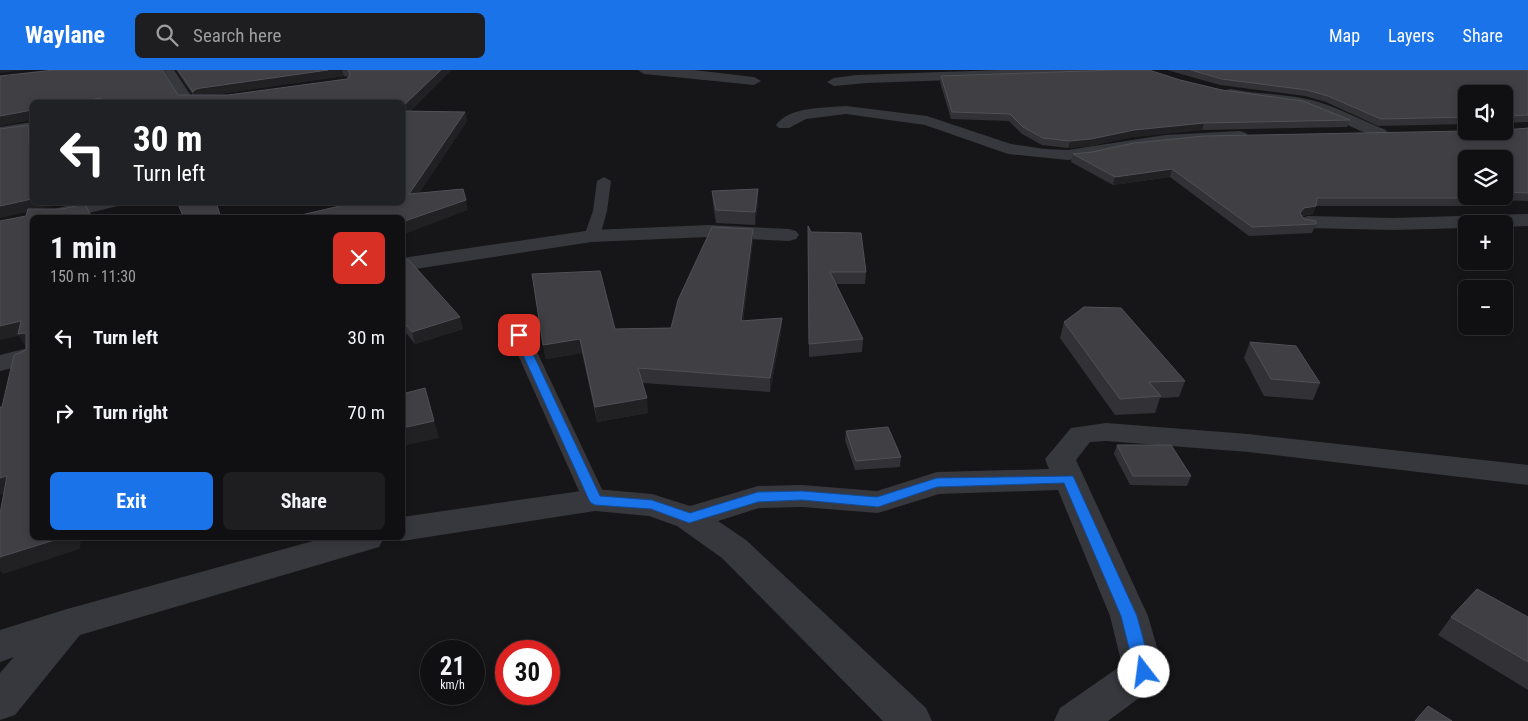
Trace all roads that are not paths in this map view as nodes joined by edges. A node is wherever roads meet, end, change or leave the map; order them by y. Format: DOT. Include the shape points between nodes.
graph roads {
  1 [pos="168,70"];
  2 [pos="628,70"];
  3 [pos="643,70"];
  4 [pos="1127,70"];
  5 [pos="754,81"];
  6 [pos="834,82"];
  7 [pos="1221,90"];
  8 [pos="187,100"];
  9 [pos="784,125"];
  10 [pos="30,127"];
  11 [pos="0,132"];
  12 [pos="1380,133"];
  13 [pos="1398,133"];
  14 [pos="1346,134"];
  15 [pos="1251,136"];
  16 [pos="604,181"];
  17 [pos="97,205"];
  18 [pos="51,215"];
  19 [pos="1528,220"];
  20 [pos="1308,222"];
  21 [pos="788,235"];
  22 [pos="592,236"];
  23 [pos="405,265"];
  24 [pos="519,335"];
  25 [pos="30,356"];
  26 [pos="0,363"];
  27 [pos="1528,475"];
  28 [pos="1069,479"];
  29 [pos="595,500"];
  30 [pos="689,518"];
  31 [pos="405,529"];
  32 [pos="360,540"];
  33 [pos="67,624"];
  34 [pos="0,646"];
  35 [pos="0,702"];
  36 [pos="911,721"];
  37 [pos="1075,721"];
  1 -- 8 [label="street"];
  2 -- 3 [label="street"];
  3 -- 5 [label="street"];
  4 -- 6 [label="street" via="1038,71"];
  7 -- 12 [label="street" via="1313,105"];
  9 -- 15 [label="street" via="802,116 846,110 927,121 1008,149 1068,155 1165,140"];
  10 -- 11 [label="street"];
  12 -- 13 [label="street"];
  12 -- 14 [label="street"];
  16 -- 22 [label="lane"];
  17 -- 18 [label="street"];
  19 -- 20 [label="street" via="1393,224"];
  21 -- 22 [label="street" via="709,231"];
  22 -- 23 [label="street"];
  24 -- 29 [label="lane"];
  25 -- 26 [label="street"];
  27 -- 28 [label="street" via="1248,443 1106,432 1081,434 1060,459"];
  28 -- 30 [label="street" via="937,483 878,502 802,496 758,497"];
  28 -- 37 [label="street" via="1129,616 1144,672"];
  29 -- 30 [label="street" via="652,505"];
  29 -- 31 [label="street"];
  30 -- 36 [label="street" via="734,549"];
  32 -- 33 [label="street"];
  33 -- 34 [label="street"];
  33 -- 35 [label="street"];
}
